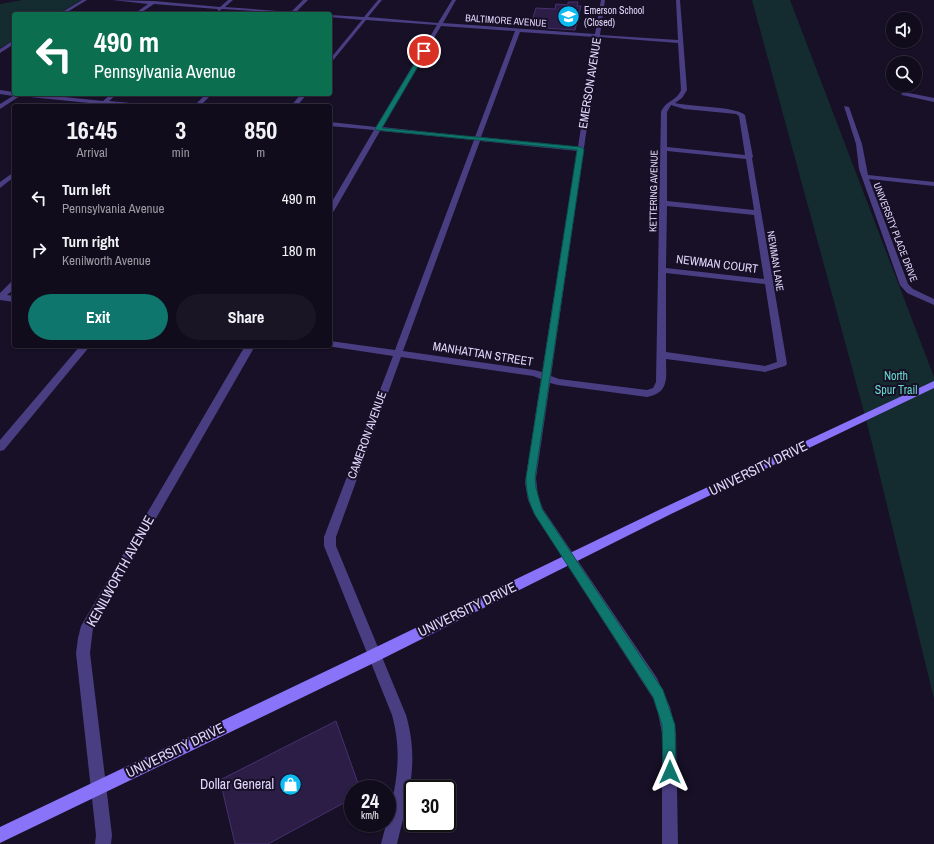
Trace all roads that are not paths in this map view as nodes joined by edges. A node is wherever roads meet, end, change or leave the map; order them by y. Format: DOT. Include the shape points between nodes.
graph roads {
  1 [pos="85,0"];
  2 [pos="114,0"];
  3 [pos="231,0"];
  4 [pos="306,0"];
  5 [pos="380,0"];
  6 [pos="454,0"];
  7 [pos="603,0"];
  8 [pos="678,0"];
  9 [pos="155,1"];
  10 [pos="221,8"];
  11 [pos="64,12"];
  12 [pos="139,12"];
  13 [pos="216,12"];
  14 [pos="268,12"];
  15 [pos="294,12"];
  16 [pos="332,16"];
  17 [pos="365,19"];
  18 [pos="440,24"];
  19 [pos="518,30"];
  20 [pos="598,36"];
  21 [pos="681,42"];
  22 [pos="12,43"];
  23 [pos="0,51"];
  24 [pos="332,60"];
  25 [pos="0,92"];
  26 [pos="12,94"];
  27 [pos="904,94"];
  28 [pos="16,96"];
  29 [pos="36,96"];
  30 [pos="112,96"];
  31 [pos="207,96"];
  32 [pos="302,96"];
  33 [pos="934,100"];
  34 [pos="102,104"];
  35 [pos="199,104"];
  36 [pos="296,104"];
  37 [pos="669,104"];
  38 [pos="0,107"];
  39 [pos="846,107"];
  40 [pos="332,124"];
  41 [pos="378,129"];
  42 [pos="477,139"];
  43 [pos="581,149"];
  44 [pos="664,149"];
  45 [pos="750,157"];
  46 [pos="12,176"];
  47 [pos="865,177"];
  48 [pos="934,184"];
  49 [pos="0,186"];
  50 [pos="663,203"];
  51 [pos="332,208"];
  52 [pos="758,213"];
  53 [pos="663,270"];
  54 [pos="770,282"];
  55 [pos="12,286"];
  56 [pos="0,297"];
  57 [pos="12,298"];
  58 [pos="934,302"];
  59 [pos="332,344"];
  60 [pos="83,348"];
  61 [pos="249,348"];
  62 [pos="398,354"];
  63 [pos="662,355"];
  64 [pos="546,378"];
  65 [pos="934,384"];
  66 [pos="656,391"];
  67 [pos="0,447"];
  68 [pos="570,559"];
  69 [pos="374,655"];
  70 [pos="98,787"];
  71 [pos="0,835"];
  72 [pos="103,844"];
  73 [pos="389,844"];
  74 [pos="670,844"];
  1 -- 11 [label="street"];
  2 -- 9 [label="street"];
  3 -- 10 [label="street"];
  4 -- 15 [label="street"];
  5 -- 17 [label="street"];
  6 -- 18 [label="street"];
  7 -- 20 [label="street, EMERSON AVENUE"];
  8 -- 21 [label="street"];
  9 -- 10 [label="street"];
  9 -- 12 [label="street"];
  10 -- 13 [label="street"];
  10 -- 14 [label="street"];
  16 -- 17 [label="street, BALTIMORE AVENUE"];
  17 -- 18 [label="street, BALTIMORE AVENUE"];
  17 -- 24 [label="street"];
  18 -- 19 [label="street, BALTIMORE AVENUE"];
  18 -- 41 [label="street"];
  19 -- 20 [label="street, BALTIMORE AVENUE"];
  19 -- 42 [label="street, CAMERON AVENUE"];
  20 -- 21 [label="street, BALTIMORE AVENUE"];
  20 -- 43 [label="street, EMERSON AVENUE"];
  21 -- 37 [label="street" via="684,92 681,97"];
  22 -- 23 [label="street"];
  25 -- 26 [label="street"];
  27 -- 33 [label="street"];
  28 -- 38 [label="street"];
  29 -- 34 [label="street"];
  30 -- 34 [label="street"];
  31 -- 35 [label="street"];
  32 -- 36 [label="street"];
  37 -- 44 [label="street, KETTERING AVENUE" via="664,112"];
  37 -- 45 [label="street, NEWMAN LANE" via="741,114"];
  39 -- 47 [label="street, UNIVERSITY PLACE DRIVE" via="859,144 860,162"];
  40 -- 41 [label="street"];
  41 -- 42 [label="street"];
  41 -- 51 [label="street"];
  42 -- 43 [label="street"];
  42 -- 62 [label="street, CAMERON AVENUE"];
  43 -- 64 [label="street, EMERSON AVENUE"];
  44 -- 45 [label="street"];
  44 -- 50 [label="street, KETTERING AVENUE"];
  45 -- 52 [label="street, NEWMAN LANE"];
  46 -- 49 [label="street"];
  47 -- 48 [label="street, UNIVERSITY PLACE DRIVE"];
  47 -- 58 [label="street, UNIVERSITY PLACE DRIVE" via="906,287 914,294"];
  50 -- 52 [label="street"];
  50 -- 53 [label="street, KETTERING AVENUE"];
  52 -- 54 [label="street, NEWMAN LANE"];
  53 -- 54 [label="street, NEWMAN COURT"];
  53 -- 63 [label="street, KETTERING AVENUE"];
  54 -- 63 [label="street, NEWMAN LANE" via="782,364 765,369"];
  55 -- 56 [label="street"];
  56 -- 57 [label="street"];
  59 -- 62 [label="street, MANHATTAN STREET"];
  60 -- 67 [label="street"];
  61 -- 70 [label="street, KENILWORTH AVENUE" via="87,626 83,653"];
  62 -- 64 [label="street, MANHATTAN STREET" via="534,373"];
  62 -- 69 [label="street, CAMERON AVENUE" via="329,542"];
  63 -- 66 [label="street, KETTERING AVENUE" via="661,382"];
  64 -- 66 [label="street, MANHATTAN STREET" via="558,382 640,393"];
  64 -- 68 [label="street, EMERSON AVENUE" via="531,488 534,503"];
  65 -- 68 [label="main road, UNIVERSITY DRIVE"];
  68 -- 69 [label="main road, UNIVERSITY DRIVE"];
  68 -- 74 [label="street, EMERSON AVENUE" via="652,683 664,708 669,734"];
  69 -- 70 [label="main road, UNIVERSITY DRIVE"];
  69 -- 73 [label="street, CAMERON AVENUE" via="399,715 407,744 405,776"];
  70 -- 71 [label="main road, UNIVERSITY DRIVE"];
  70 -- 72 [label="street, KENILWORTH AVENUE"];
}
